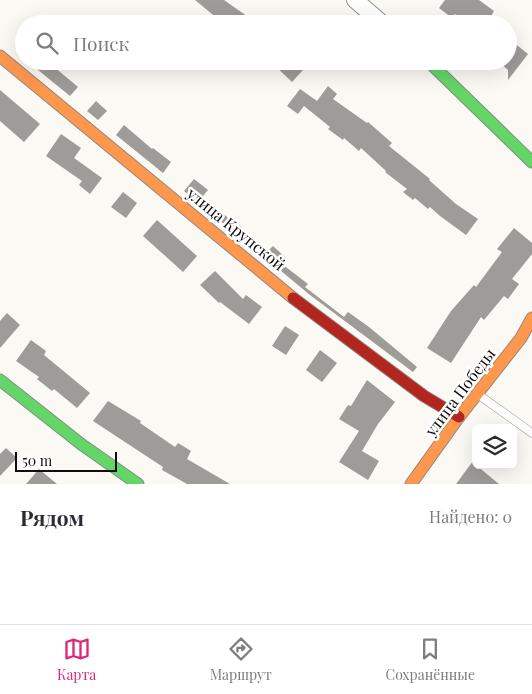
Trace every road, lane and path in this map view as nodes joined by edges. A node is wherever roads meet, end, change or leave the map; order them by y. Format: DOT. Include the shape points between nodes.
graph roads {
  1 [pos="355,0"];
  2 [pos="373,15"];
  3 [pos="0,56"];
  4 [pos="15,68"];
  5 [pos="17,70"];
  6 [pos="437,70"];
  7 [pos="532,162"];
  8 [pos="532,318"];
  9 [pos="0,380"];
  10 [pos="478,394"];
  11 [pos="459,417"];
  12 [pos="532,433"];
  13 [pos="138,484"];
  14 [pos="411,484"];
  1 -- 2 [label="street"];
  3 -- 4 [label="street, улица Крупской"];
  5 -- 11 [label="street, улица Крупской" via="302,305 424,396"];
  6 -- 7 [label="street"];
  8 -- 10 [label="street, улица Победы" via="521,338"];
  9 -- 13 [label="street" via="80,444"];
  10 -- 11 [label="street, улица Победы"];
  10 -- 12 [label="lane"];
  11 -- 14 [label="street, улица Победы"];
}
